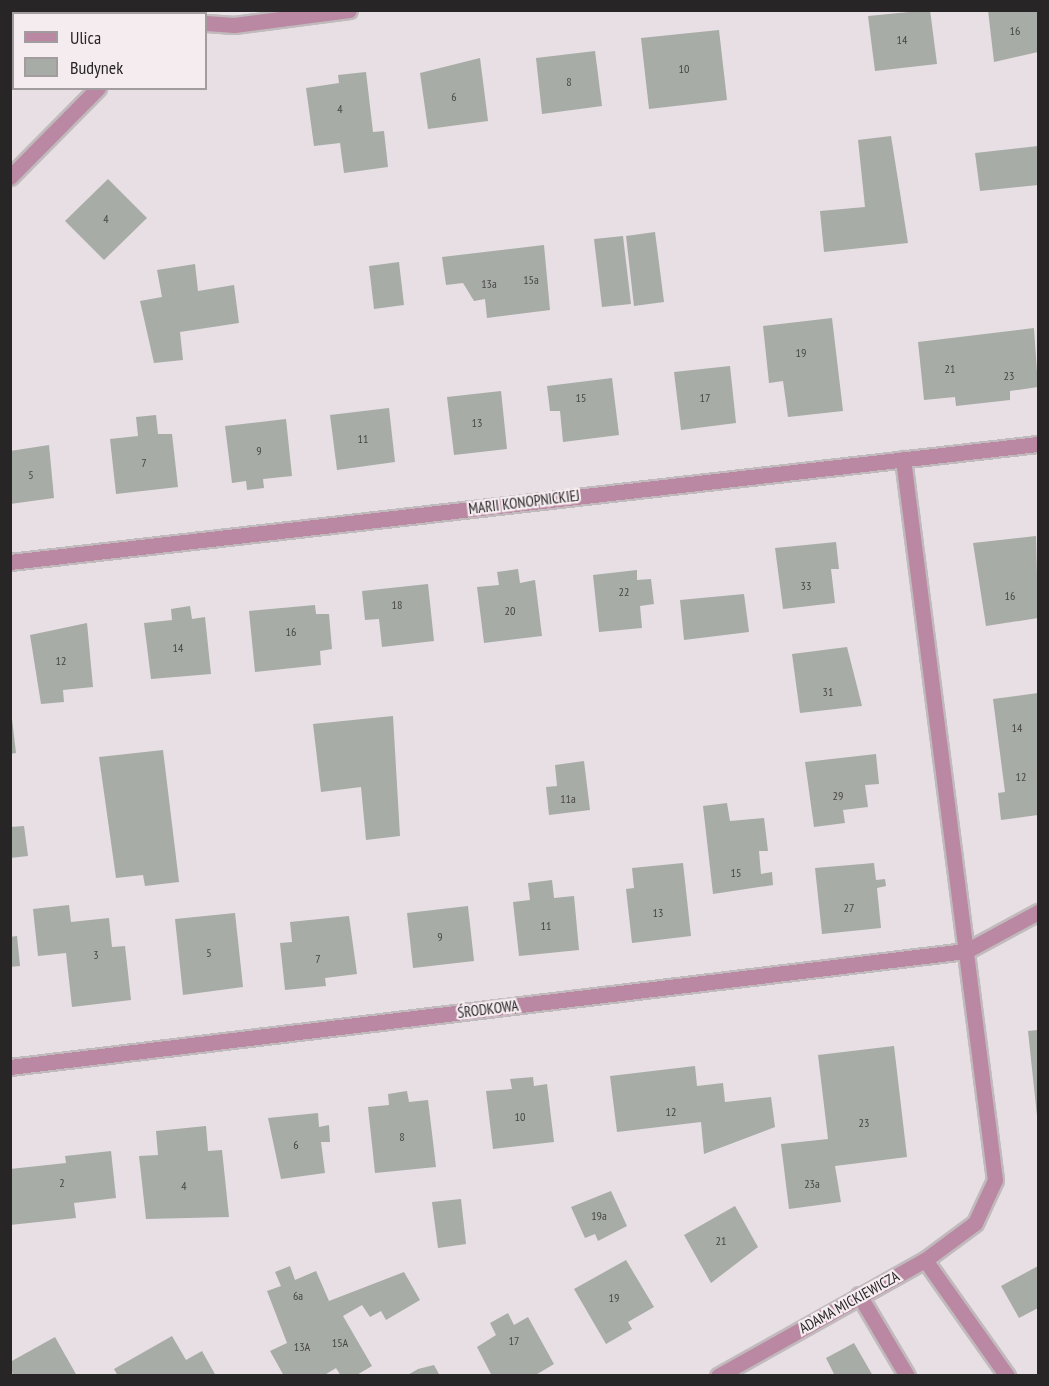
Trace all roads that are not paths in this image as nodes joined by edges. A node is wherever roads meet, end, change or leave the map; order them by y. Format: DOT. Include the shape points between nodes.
graph roads {
  1 [pos="349,10"];
  2 [pos="207,23"];
  3 [pos="96,90"];
  4 [pos="10,177"];
  5 [pos="1038,444"];
  6 [pos="903,459"];
  7 [pos="10,562"];
  8 [pos="1038,912"];
  9 [pos="966,951"];
  10 [pos="10,1067"];
  11 [pos="925,1260"];
  12 [pos="860,1295"];
  13 [pos="718,1376"];
  14 [pos="907,1376"];
  15 [pos="1006,1376"];
  1 -- 2 [label="street" via="234,25"];
  3 -- 4 [label="street"];
  5 -- 6 [label="street, MARII KONOPNICKIEJ"];
  6 -- 7 [label="street, MARII KONOPNICKIEJ"];
  6 -- 9 [label="street"];
  8 -- 9 [label="street"];
  9 -- 10 [label="street, ŚRODKOWA"];
  9 -- 11 [label="street, ADAMA MICKIEWICZA" via="995,1180 975,1223"];
  11 -- 12 [label="street, ADAMA MICKIEWICZA"];
  11 -- 15 [label="street"];
  12 -- 13 [label="street, ADAMA MICKIEWICZA"];
  12 -- 14 [label="street"];
}
